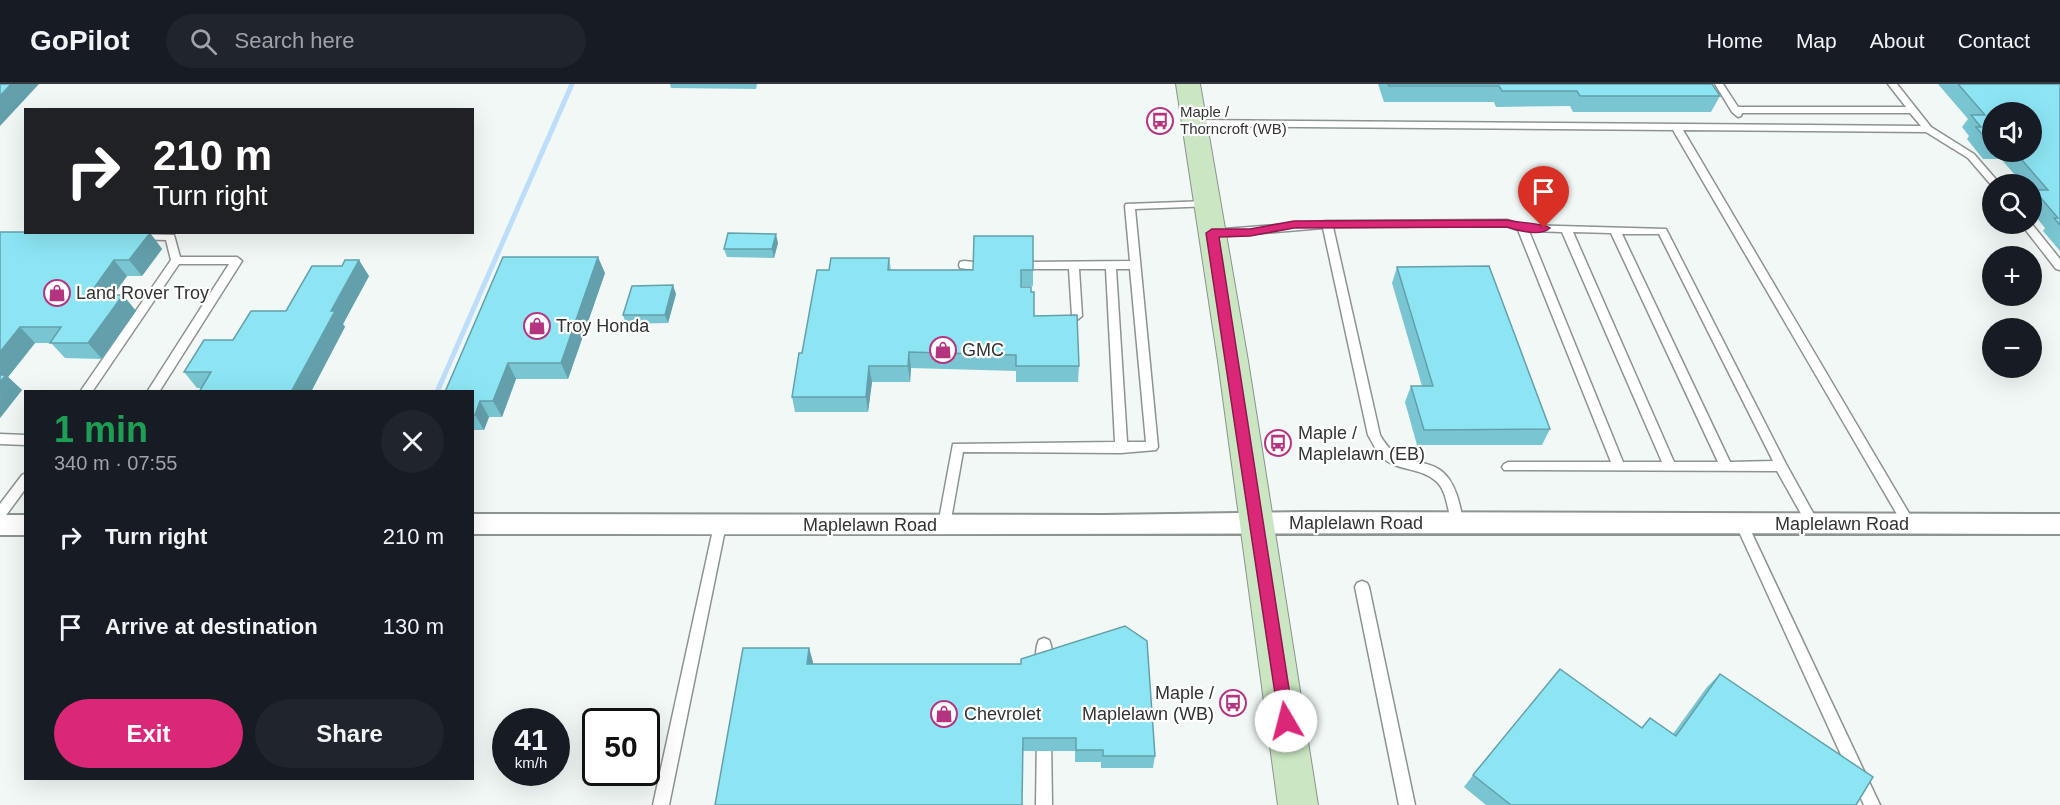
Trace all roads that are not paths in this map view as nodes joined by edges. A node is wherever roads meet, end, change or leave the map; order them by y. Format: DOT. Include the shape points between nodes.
graph roads {
  1 [pos="1188,84"];
  2 [pos="1719,84"];
  3 [pos="1892,84"];
  4 [pos="1735,110"];
  5 [pos="1913,110"];
  6 [pos="1194,123"];
  7 [pos="1677,128"];
  8 [pos="1747,128"];
  9 [pos="1929,129"];
  10 [pos="1986,174"];
  11 [pos="1210,219"];
  12 [pos="1327,224"];
  13 [pos="1522,228"];
  14 [pos="1566,229"];
  15 [pos="1615,230"];
  16 [pos="2034,234"];
  17 [pos="124,237"];
  18 [pos="176,260"];
  19 [pos="1032,265"];
  20 [pos="1074,265"];
  21 [pos="1111,265"];
  22 [pos="1136,265"];
  23 [pos="2060,266"];
  24 [pos="1077,316"];
  25 [pos="87,390"];
  26 [pos="154,390"];
  27 [pos="0,439"];
  28 [pos="24,440"];
  29 [pos="1121,448"];
  30 [pos="1670,466"];
  31 [pos="1726,466"];
  32 [pos="1781,466"];
  33 [pos="1508,467"];
  34 [pos="1619,467"];
  35 [pos="24,481"];
  36 [pos="0,514"];
  37 [pos="1458,523"];
  38 [pos="474,524"];
  39 [pos="1256,524"];
  40 [pos="1813,524"];
  41 [pos="1909,524"];
  42 [pos="2060,524"];
  43 [pos="0,525"];
  44 [pos="24,525"];
  45 [pos="720,525"];
  46 [pos="944,525"];
  47 [pos="1742,525"];
  48 [pos="1362,587"];
  49 [pos="1044,644"];
  50 [pos="1044,687"];
  51 [pos="1044,719"];
  52 [pos="661,805"];
  53 [pos="1044,805"];
  54 [pos="1298,805"];
  55 [pos="1407,805"];
  56 [pos="1872,805"];
  1 -- 6 [label="main road"];
  2 -- 4 [label="lane"];
  3 -- 5 [label="lane"];
  4 -- 5 [label="lane"];
  4 -- 8 [label="lane"];
  5 -- 9 [label="lane"];
  6 -- 7 [label="lane"];
  6 -- 11 [label="main road"];
  7 -- 8 [label="lane"];
  7 -- 41 [label="lane"];
  8 -- 9 [label="lane"];
  9 -- 10 [label="lane" via="1971,156"];
  11 -- 12 [label="lane" via="1250,232"];
  11 -- 22 [label="lane" via="1130,206"];
  11 -- 39 [label="main road"];
  12 -- 13 [label="lane" via="1507,223"];
  12 -- 37 [label="lane" via="1374,435 1381,450 1396,462 1427,469 1443,480"];
  13 -- 14 [label="lane"];
  13 -- 34 [label="lane"];
  14 -- 15 [label="lane"];
  14 -- 30 [label="lane"];
  15 -- 31 [label="lane"];
  15 -- 32 [label="lane" via="1662,231"];
  16 -- 23 [label="lane"];
  17 -- 18 [label="lane" via="170,237"];
  18 -- 25 [label="lane"];
  18 -- 26 [label="lane" via="237,261"];
  19 -- 20 [label="lane"];
  20 -- 21 [label="lane"];
  20 -- 24 [label="lane"];
  21 -- 22 [label="lane"];
  21 -- 29 [label="lane"];
  22 -- 29 [label="lane" via="1152,447"];
  27 -- 28 [label="lane"];
  29 -- 46 [label="lane" via="957,447"];
  30 -- 31 [label="lane"];
  30 -- 34 [label="lane"];
  31 -- 32 [label="lane"];
  32 -- 40 [label="lane"];
  33 -- 34 [label="lane"];
  35 -- 36 [label="lane"];
  37 -- 39 [label="street, Maplelawn Road"];
  37 -- 47 [label="street, Maplelawn Road"];
  38 -- 45 [label="street, Maplelawn Road"];
  39 -- 46 [label="street, Maplelawn Road"];
  39 -- 54 [label="main road"];
  40 -- 41 [label="street, Maplelawn Road"];
  40 -- 47 [label="street, Maplelawn Road"];
  41 -- 42 [label="street, Maplelawn Road"];
  43 -- 44 [label="street"];
  45 -- 46 [label="street, Maplelawn Road"];
  45 -- 52 [label="lane"];
  47 -- 56 [label="lane"];
  48 -- 55 [label="lane"];
  49 -- 50 [label="lane"];
  51 -- 53 [label="lane"];
}
